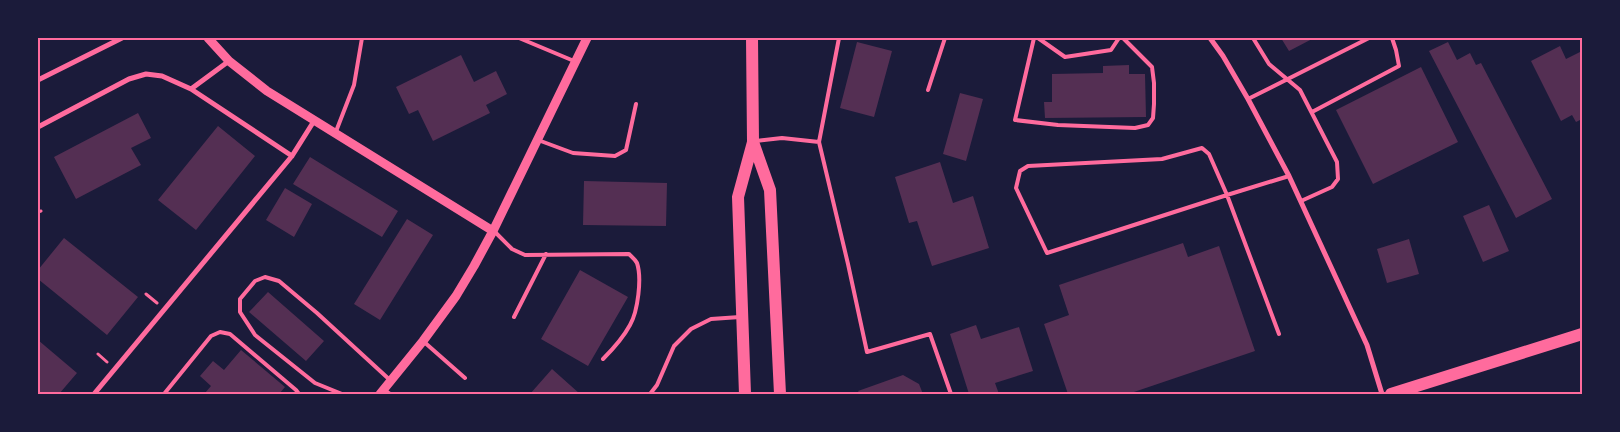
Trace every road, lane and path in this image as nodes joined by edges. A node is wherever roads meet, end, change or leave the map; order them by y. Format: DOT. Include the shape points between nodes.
graph roads {
  1 [pos="122,38"];
  2 [pos="208,38"];
  3 [pos="362,38"];
  4 [pos="519,38"];
  5 [pos="587,38"];
  6 [pos="752,38"];
  7 [pos="840,38"];
  8 [pos="945,38"];
  9 [pos="1036,38"];
  10 [pos="1121,38"];
  11 [pos="1210,38"];
  12 [pos="1253,38"];
  13 [pos="1369,38"];
  14 [pos="1392,38"];
  15 [pos="1548,38"];
  16 [pos="1566,38"];
  17 [pos="229,61"];
  18 [pos="575,62"];
  19 [pos="38,80"];
  20 [pos="1288,80"];
  21 [pos="191,89"];
  22 [pos="928,90"];
  23 [pos="1248,99"];
  24 [pos="636,104"];
  25 [pos="1312,112"];
  26 [pos="314,121"];
  27 [pos="38,126"];
  28 [pos="335,134"];
  29 [pos="538,140"];
  30 [pos="753,142"];
  31 [pos="819,142"];
  32 [pos="292,156"];
  33 [pos="1289,176"];
  34 [pos="1227,195"];
  35 [pos="1301,201"];
  36 [pos="493,231"];
  37 [pos="546,254"];
  38 [pos="514,317"];
  39 [pos="742,317"];
  40 [pos="1279,334"];
  41 [pos="1582,334"];
  42 [pos="423,341"];
  43 [pos="603,359"];
  44 [pos="465,378"];
  45 [pos="391,381"];
  46 [pos="167,393"];
  47 [pos="384,393"];
  48 [pos="94,394"];
  49 [pos="299,394"];
  50 [pos="342,394"];
  51 [pos="650,394"];
  52 [pos="745,394"];
  53 [pos="780,394"];
  54 [pos="951,394"];
  55 [pos="1382,394"];
  56 [pos="1391,394"];
  1 -- 19 [label="street"];
  2 -- 17 [label="street"];
  3 -- 28 [label="lane" via="354,85"];
  4 -- 18 [label="lane"];
  5 -- 18 [label="street"];
  6 -- 30 [label="main road"];
  7 -- 31 [label="lane"];
  8 -- 22 [label="lane"];
  9 -- 10 [label="lane" via="1065,57 1111,50"];
  9 -- 10 [label="lane" via="1015,120 1136,128 1148,125 1153,118 1152,67"];
  11 -- 23 [label="street"];
  12 -- 20 [label="lane" via="1269,64"];
  13 -- 20 [label="lane"];
  14 -- 25 [label="lane" via="1398,66"];
  15 -- 16 [label="lane"];
  17 -- 21 [label="street"];
  17 -- 26 [label="street" via="267,92"];
  18 -- 29 [label="street"];
  20 -- 23 [label="lane"];
  20 -- 25 [label="lane" via="1300,90"];
  21 -- 27 [label="street" via="162,76 146,74 129,78"];
  21 -- 32 [label="street"];
  23 -- 33 [label="street"];
  24 -- 29 [label="lane" via="626,150 615,156 572,153"];
  25 -- 35 [label="lane" via="1338,162 1338,179 1332,187"];
  26 -- 28 [label="street"];
  26 -- 32 [label="street"];
  28 -- 36 [label="street"];
  29 -- 36 [label="street"];
  30 -- 31 [label="lane" via="782,138"];
  30 -- 39 [label="main road" via="738,197"];
  30 -- 53 [label="main road" via="770,190"];
  31 -- 54 [label="lane" via="867,352 930,334"];
  32 -- 48 [label="street"];
  33 -- 34 [label="lane"];
  33 -- 35 [label="street"];
  34 -- 34 [label="lane" via="1047,253 1016,188 1020,171 1028,166 1162,159 1202,148 1209,154"];
  34 -- 40 [label="lane"];
  35 -- 55 [label="street" via="1367,345"];
  36 -- 37 [label="lane" via="512,249 525,255"];
  36 -- 42 [label="street" via="456,296"];
  37 -- 38 [label="lane"];
  37 -- 43 [label="lane" via="628,254 637,264 639,284 631,324"];
  39 -- 51 [label="lane" via="711,319 691,329 674,346"];
  39 -- 52 [label="main road"];
  41 -- 56 [label="main road"];
  42 -- 44 [label="lane"];
  42 -- 45 [label="street"];
  45 -- 47 [label="street"];
  45 -- 50 [label="lane" via="279,281 265,276 255,281 240,299 240,312 255,335 315,383"];
  46 -- 49 [label="lane" via="211,336 220,332 230,334"];
}
